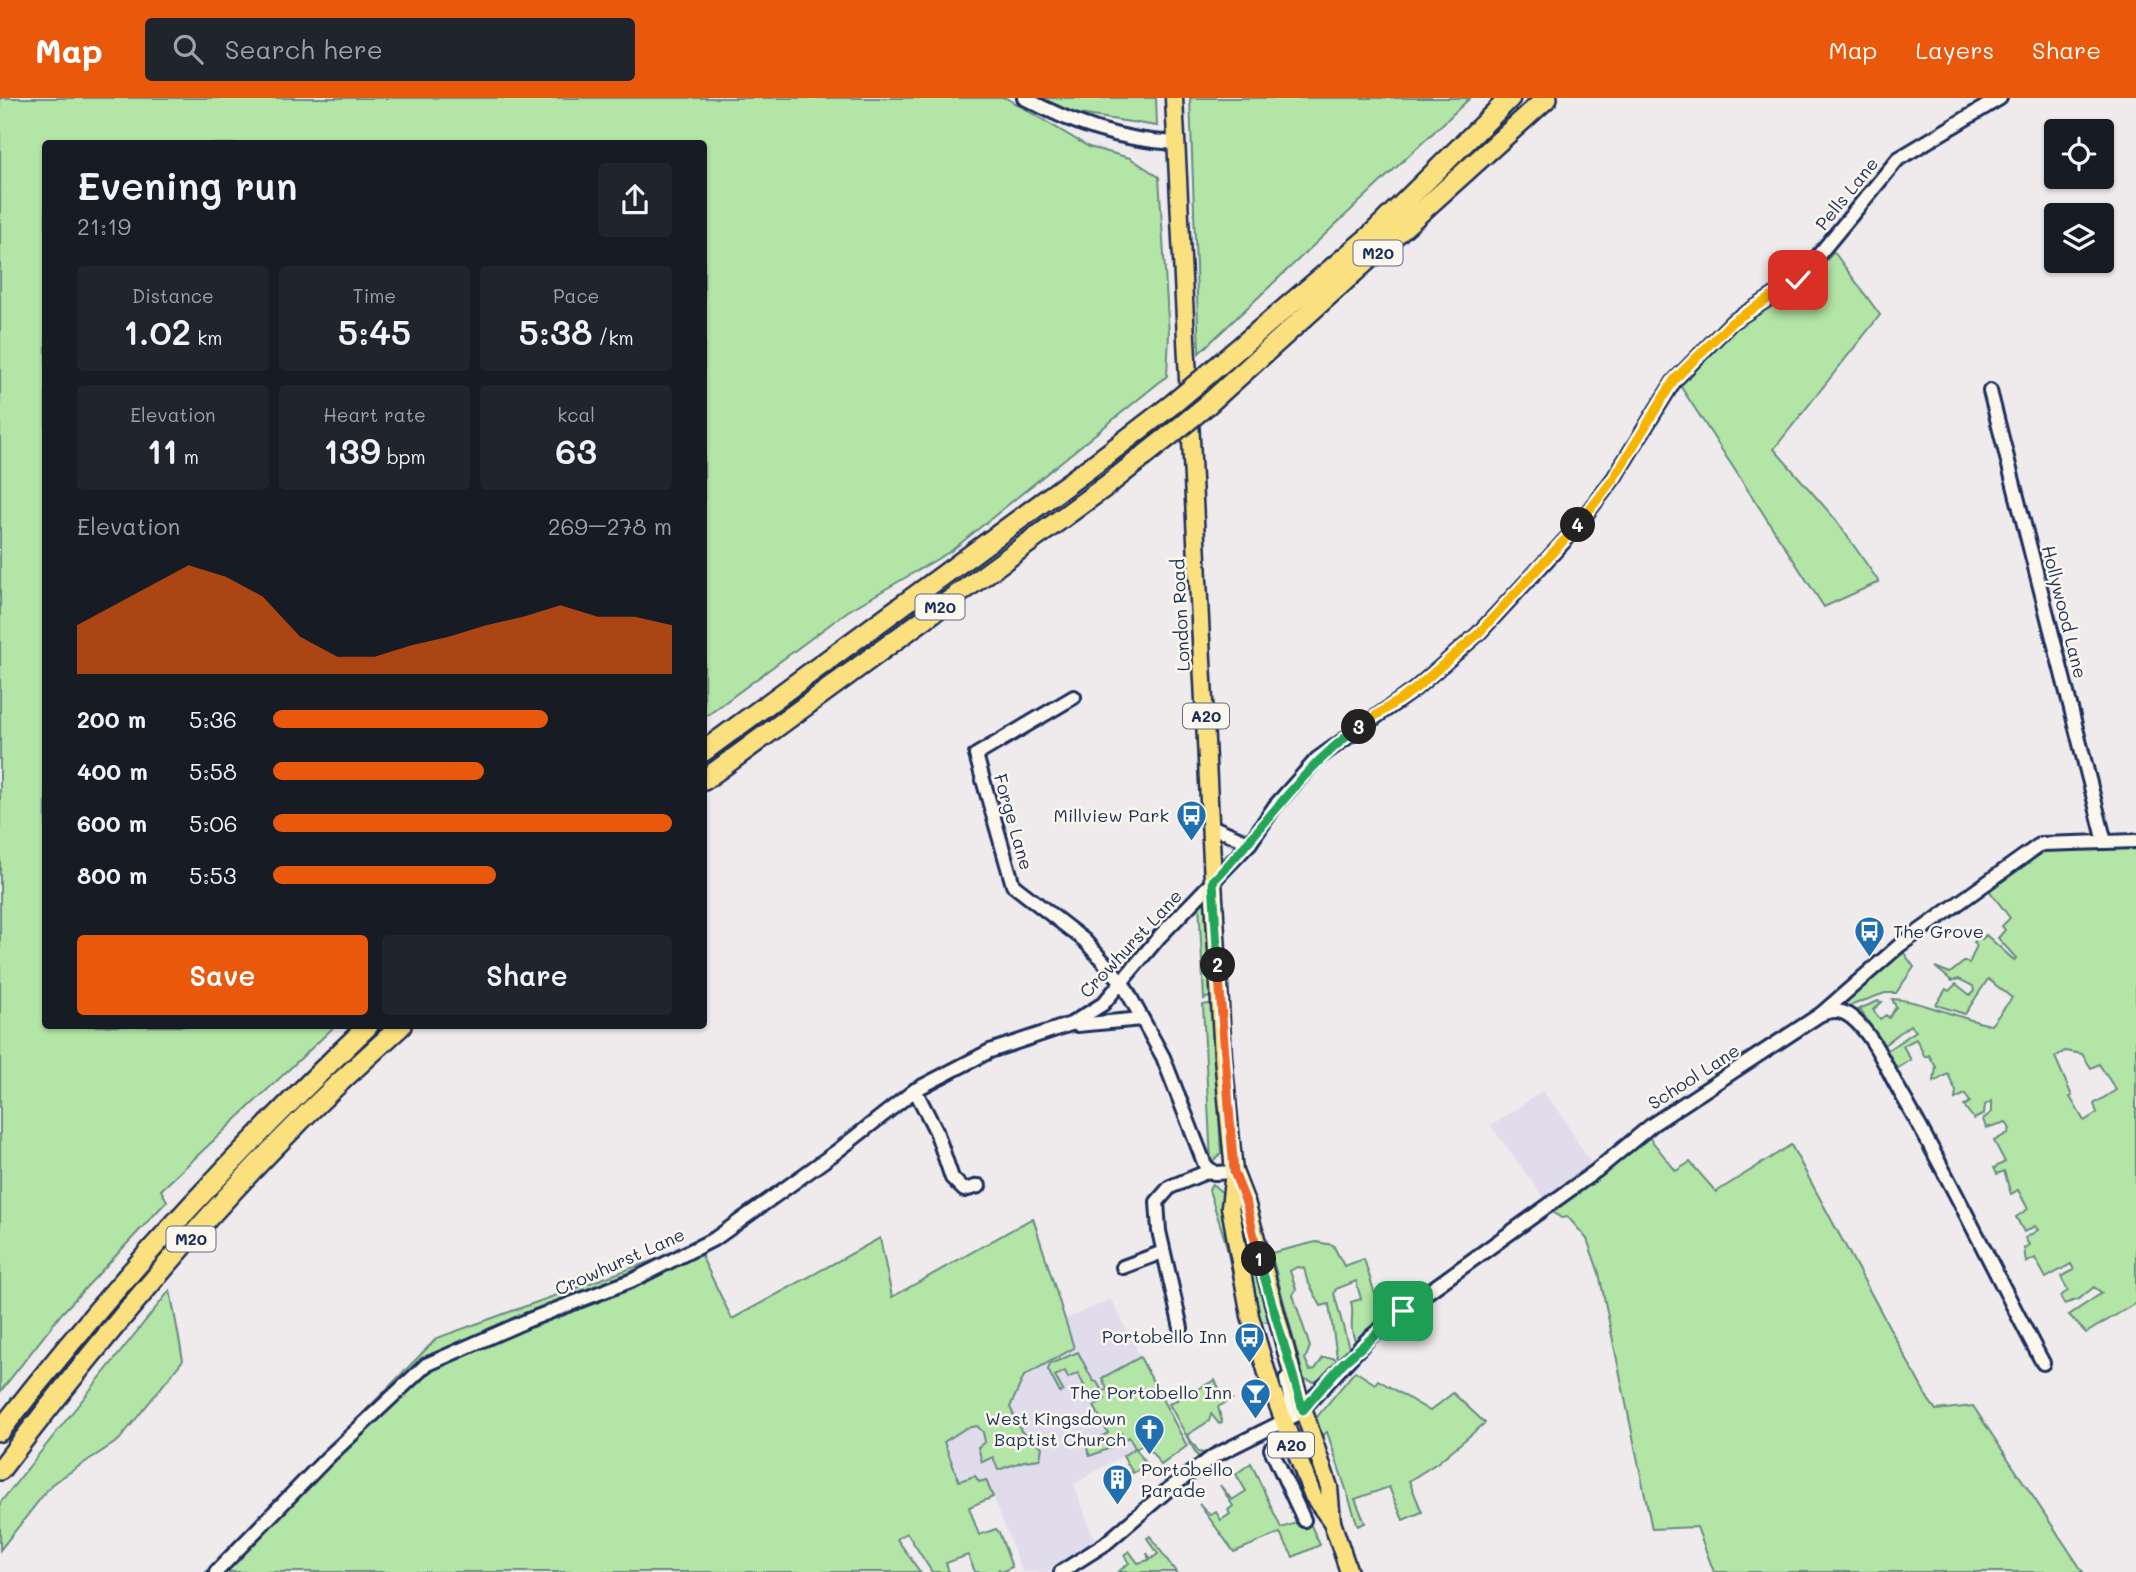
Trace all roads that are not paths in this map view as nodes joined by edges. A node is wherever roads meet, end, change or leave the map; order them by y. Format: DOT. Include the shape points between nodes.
graph roads {
  1 [pos="1024,98"];
  2 [pos="1174,98"];
  3 [pos="1510,98"];
  4 [pos="1547,98"];
  5 [pos="2000,98"];
  6 [pos="1175,144"];
  7 [pos="1990,391"];
  8 [pos="1074,697"];
  9 [pos="707,749"];
  10 [pos="707,778"];
  11 [pos="1211,826"];
  12 [pos="2136,841"];
  13 [pos="2105,842"];
  14 [pos="1250,843"];
  15 [pos="1213,881"];
  16 [pos="1122,982"];
  17 [pos="1821,1014"];
  18 [pos="1142,1019"];
  19 [pos="1070,1024"];
  20 [pos="365,1029"];
  21 [pos="398,1029"];
  22 [pos="915,1090"];
  23 [pos="1209,1171"];
  24 [pos="1234,1172"];
  25 [pos="979,1186"];
  26 [pos="1163,1252"];
  27 [pos="1124,1266"];
  28 [pos="1187,1298"];
  29 [pos="1173,1303"];
  30 [pos="1181,1328"];
  31 [pos="2043,1363"];
  32 [pos="1293,1417"];
  33 [pos="0,1431"];
  34 [pos="1271,1448"];
  35 [pos="0,1469"];
  36 [pos="1320,1499"];
  37 [pos="216,1572"];
  38 [pos="1061,1572"];
  39 [pos="1349,1572"];
  1 -- 6 [label="street" via="1073,123 1141,141"];
  2 -- 6 [label="main road, London Road / A20"];
  3 -- 9 [label="highway, M20, bridge" via="1370,236 1174,403"];
  4 -- 10 [label="highway, M20, bridge" via="1174,432"];
  5 -- 14 [label="street, Pells Lane" via="1898,159 1798,280 1732,322 1674,380 1614,478 1570,535 1478,634 1415,689 1317,759 1275,806"];
  6 -- 11 [label="main road, London Road / A20"];
  7 -- 13 [label="street, Hollywood Lane"];
  8 -- 16 [label="street, Forge Lane" via="976,755 1013,885 1084,940"];
  11 -- 14 [label="street"];
  11 -- 15 [label="main road, London Road / A20"];
  12 -- 13 [label="street, School Lane"];
  13 -- 17 [label="street, School Lane" via="2041,844 1900,945"];
  14 -- 15 [label="street, Pells Lane"];
  15 -- 16 [label="street, Crowhurst Lane"];
  15 -- 24 [label="main road, London Road / A20"];
  16 -- 18 [label="street, Forge Lane"];
  16 -- 19 [label="street, Crowhurst Lane" via="1103,1004"];
  17 -- 31 [label="street" via="1844,1012 1875,1047"];
  17 -- 32 [label="street, School Lane" via="1653,1124 1596,1171 1421,1297 1369,1338"];
  18 -- 19 [label="street, Crowhurst Lane"];
  18 -- 23 [label="street, Forge Lane" via="1166,1064"];
  19 -- 22 [label="street, Crowhurst Lane" via="990,1051"];
  20 -- 33 [label="highway, M20" via="157,1241"];
  21 -- 35 [label="highway, M20" via="296,1124 171,1261 75,1372"];
  22 -- 25 [label="street" via="952,1178 964,1190"];
  22 -- 37 [label="street, Crowhurst Lane" via="716,1238 633,1280 426,1365"];
  23 -- 24 [label="street"];
  23 -- 26 [label="street" via="1159,1196 1155,1214"];
  24 -- 32 [label="main road, London Road / A20" via="1280,1331"];
  24 -- 32 [label="main road, London Road / A20" via="1230,1207 1240,1273 1255,1335"];
  26 -- 27 [label="street"];
  26 -- 29 [label="street"];
  28 -- 29 [label="street"];
  29 -- 30 [label="street"];
  32 -- 36 [label="main road, London Road / A20"];
  32 -- 36 [label="main road, London Road / A20" via="1329,1487"];
  32 -- 38 [label="street" via="1214,1455 1105,1544"];
  34 -- 36 [label="street" via="1302,1515"];
  36 -- 39 [label="main road, London Road / A20"];
}
